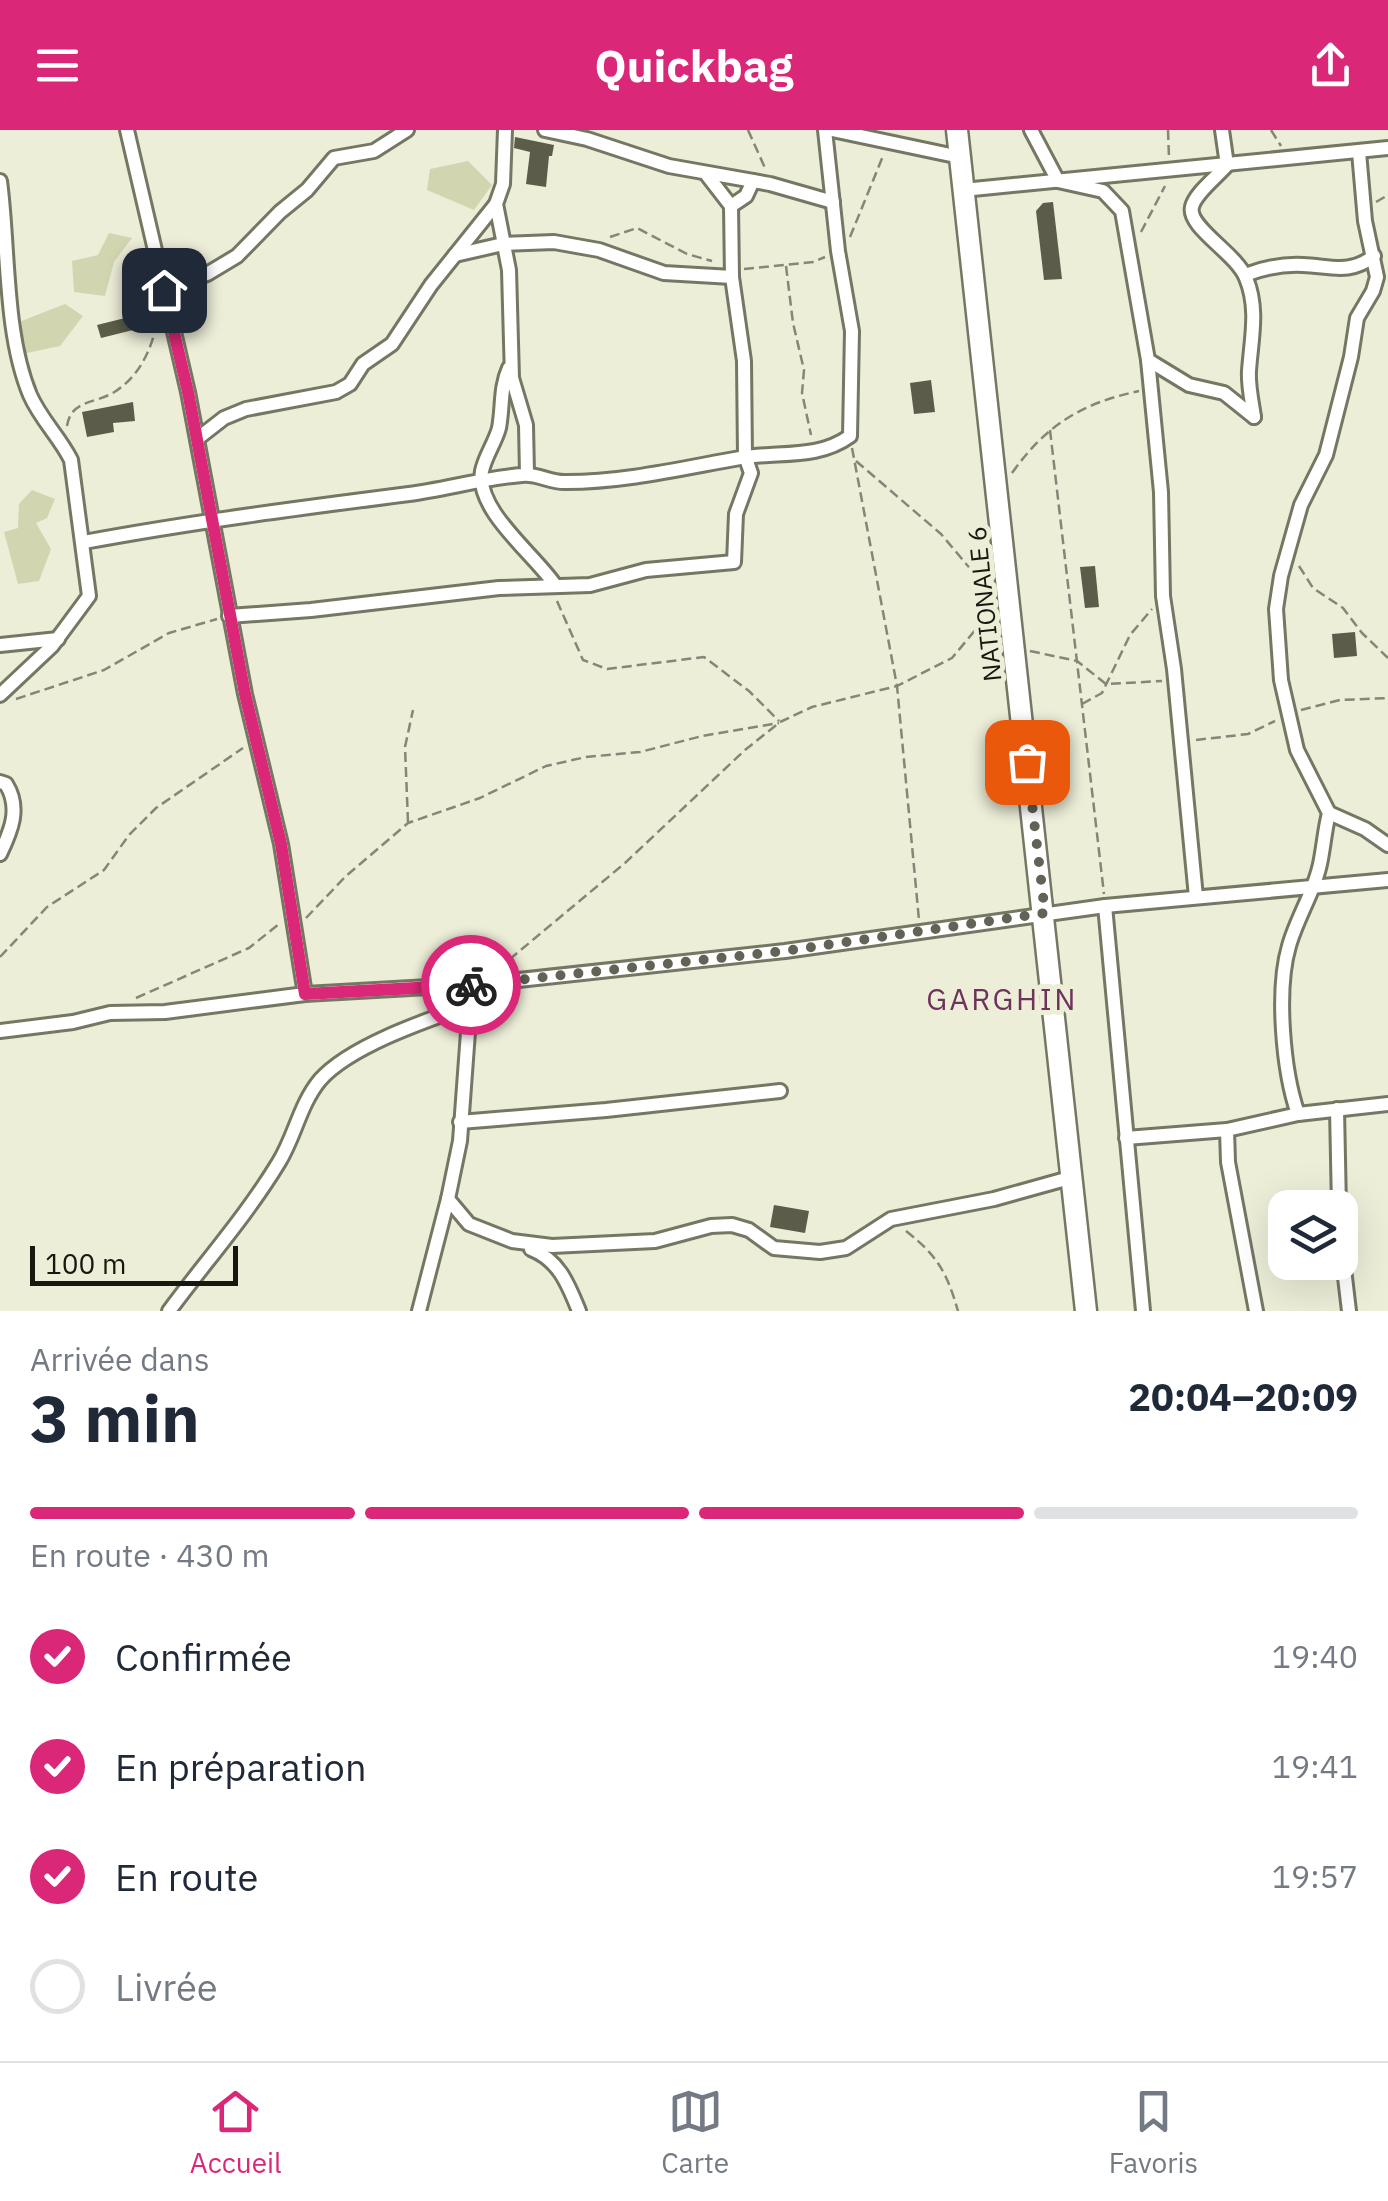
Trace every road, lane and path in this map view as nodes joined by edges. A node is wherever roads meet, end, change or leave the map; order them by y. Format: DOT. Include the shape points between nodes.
graph roads {
  1 [pos="127,130"];
  2 [pos="407,130"];
  3 [pos="505,130"];
  4 [pos="545,130"];
  5 [pos="748,130"];
  6 [pos="828,130"];
  7 [pos="956,130"];
  8 [pos="1031,130"];
  9 [pos="1168,130"];
  10 [pos="1222,130"];
  11 [pos="890,144"];
  12 [pos="1388,148"];
  13 [pos="1359,152"];
  14 [pos="960,157"];
  15 [pos="1227,165"];
  16 [pos="1170,170"];
  17 [pos="708,175"];
  18 [pos="1058,180"];
  19 [pos="0,181"];
  20 [pos="754,181"];
  21 [pos="770,184"];
  22 [pos="963,190"];
  23 [pos="833,202"];
  24 [pos="496,204"];
  25 [pos="731,206"];
  26 [pos="856,219"];
  27 [pos="4,232"];
  28 [pos="503,244"];
  29 [pos="1128,251"];
  30 [pos="454,255"];
  31 [pos="1380,263"];
  32 [pos="786,265"];
  33 [pos="1245,275"];
  34 [pos="732,277"];
  35 [pos="164,290"];
  36 [pos="158,319"];
  37 [pos="1148,360"];
  38 [pos="511,362"];
  39 [pos="1150,388"];
  40 [pos="1050,430"];
  41 [pos="850,436"];
  42 [pos="197,439"];
  43 [pos="62,442"];
  44 [pos="810,452"];
  45 [pos="745,456"];
  46 [pos="855,460"];
  47 [pos="528,474"];
  48 [pos="482,483"];
  49 [pos="996,495"];
  50 [pos="210,520"];
  51 [pos="84,542"];
  52 [pos="1288,547"];
  53 [pos="555,585"];
  54 [pos="1163,596"];
  55 [pos="229,616"];
  56 [pos="58,640"];
  57 [pos="0,645"];
  58 [pos="1014,649"];
  59 [pos="1388,658"];
  60 [pos="1077,661"];
  61 [pos="1174,680"];
  62 [pos="1106,684"];
  63 [pos="897,686"];
  64 [pos="3,699"];
  65 [pos="1082,704"];
  66 [pos="414,710"];
  67 [pos="780,722"];
  68 [pos="256,739"];
  69 [pos="0,782"];
  70 [pos="1329,814"];
  71 [pos="408,823"];
  72 [pos="1388,845"];
  73 [pos="0,854"];
  74 [pos="1388,880"];
  75 [pos="1312,887"];
  76 [pos="1196,897"];
  77 [pos="1106,906"];
  78 [pos="292,908"];
  79 [pos="1045,913"];
  80 [pos="295,930"];
  81 [pos="920,931"];
  82 [pos="0,957"];
  83 [pos="482,984"];
  84 [pos="305,994"];
  85 [pos="126,1002"];
  86 [pos="470,1004"];
  87 [pos="0,1031"];
  88 [pos="780,1091"];
  89 [pos="1388,1104"];
  90 [pos="1336,1110"];
  91 [pos="1298,1114"];
  92 [pos="460,1122"];
  93 [pos="1227,1130"];
  94 [pos="1126,1138"];
  95 [pos="1073,1177"];
  96 [pos="1338,1190"];
  97 [pos="448,1199"];
  98 [pos="892,1219"];
  99 [pos="512,1240"];
  100 [pos="1345,1280"];
  101 [pos="170,1311"];
  102 [pos="419,1311"];
  103 [pos="579,1311"];
  104 [pos="958,1311"];
  105 [pos="1086,1311"];
  106 [pos="1143,1311"];
  107 [pos="1256,1311"];
  108 [pos="1349,1311"];
  1 -- 35 [label="street"];
  2 -- 35 [label="street" via="374,152 334,158 238,256"];
  3 -- 24 [label="street"];
  4 -- 17 [label="street"];
  5 -- 21 [label="path"];
  6 -- 11 [label="street"];
  6 -- 23 [label="street"];
  7 -- 14 [label="main road, NATIONALE 6"];
  8 -- 18 [label="street"];
  9 -- 16 [label="path"];
  10 -- 15 [label="street"];
  11 -- 14 [label="street"];
  11 -- 26 [label="path"];
  12 -- 13 [label="street"];
  13 -- 15 [label="street"];
  13 -- 31 [label="street" via="1365,221"];
  14 -- 22 [label="main road, NATIONALE 6"];
  15 -- 16 [label="street"];
  15 -- 33 [label="street" via="1193,202 1192,214"];
  16 -- 18 [label="street"];
  16 -- 29 [label="path"];
  17 -- 20 [label="street"];
  17 -- 25 [label="street"];
  18 -- 22 [label="street"];
  18 -- 29 [label="street" via="1108,194 1122,211"];
  19 -- 27 [label="street"];
  20 -- 21 [label="street"];
  20 -- 25 [label="street"];
  21 -- 23 [label="street"];
  22 -- 49 [label="main road, NATIONALE 6"];
  23 -- 41 [label="street" via="852,331"];
  24 -- 28 [label="street"];
  24 -- 30 [label="street"];
  25 -- 34 [label="street"];
  27 -- 43 [label="street" via="12,319 28,389 40,418"];
  28 -- 30 [label="street"];
  28 -- 34 [label="street" via="554,242 664,272"];
  28 -- 38 [label="street"];
  29 -- 37 [label="street"];
  30 -- 42 [label="street" via="392,344 363,364 350,384 246,409"];
  31 -- 33 [label="street" via="1348,270 1273,267"];
  31 -- 52 [label="street" via="1357,318 1326,455"];
  32 -- 44 [label="path"];
  33 -- 37 [label="street" via="1254,312 1254,417 1224,393 1189,385"];
  34 -- 45 [label="street" via="744,360"];
  35 -- 42 [label="street"];
  36 -- 43 [label="path" via="151,349 135,374 114,392 76,406"];
  37 -- 39 [label="street"];
  38 -- 47 [label="street" via="526,426"];
  38 -- 48 [label="street"];
  39 -- 40 [label="path" via="1088,405"];
  39 -- 54 [label="street"];
  40 -- 49 [label="path"];
  40 -- 60 [label="path"];
  41 -- 44 [label="street"];
  41 -- 46 [label="path"];
  42 -- 50 [label="street"];
  43 -- 51 [label="street" via="72,460"];
  44 -- 45 [label="street"];
  45 -- 47 [label="street" via="564,483"];
  45 -- 53 [label="street" via="750,480 736,514 731,565"];
  46 -- 63 [label="path"];
  46 -- 63 [label="path" via="941,534 999,600 952,658"];
  47 -- 48 [label="street"];
  48 -- 50 [label="street"];
  48 -- 53 [label="street" via="500,520"];
  49 -- 58 [label="main road, NATIONALE 6"];
  50 -- 51 [label="street"];
  50 -- 55 [label="street"];
  51 -- 56 [label="street" via="89,596"];
  52 -- 59 [label="path" via="1313,588 1343,608"];
  52 -- 70 [label="street" via="1276,609 1281,680 1296,750"];
  53 -- 55 [label="street"];
  53 -- 67 [label="path" via="583,660 607,669 704,657"];
  54 -- 61 [label="street"];
  54 -- 62 [label="path" via="1130,635"];
  55 -- 64 [label="path" via="168,634 104,670"];
  55 -- 68 [label="street"];
  56 -- 57 [label="street"];
  56 -- 64 [label="street"];
  58 -- 60 [label="path"];
  58 -- 79 [label="main road, NATIONALE 6"];
  60 -- 62 [label="path"];
  60 -- 65 [label="path"];
  61 -- 62 [label="path"];
  61 -- 76 [label="street"];
  62 -- 65 [label="path"];
  63 -- 67 [label="path"];
  63 -- 81 [label="path"];
  65 -- 77 [label="path"];
  66 -- 71 [label="path" via="405,746"];
  67 -- 71 [label="path" via="546,766"];
  67 -- 83 [label="path"];
  68 -- 78 [label="street"];
  68 -- 82 [label="path" via="156,808 104,870 47,907"];
  69 -- 73 [label="street" via="14,804"];
  70 -- 72 [label="street"];
  70 -- 75 [label="street"];
  71 -- 80 [label="path"];
  74 -- 75 [label="street"];
  75 -- 76 [label="street"];
  75 -- 91 [label="street" via="1288,948 1285,976 1288,1086"];
  76 -- 77 [label="street"];
  77 -- 79 [label="street"];
  77 -- 94 [label="street"];
  78 -- 80 [label="street"];
  78 -- 85 [label="path" via="249,948"];
  79 -- 81 [label="street"];
  79 -- 95 [label="main road, NATIONALE 6"];
  80 -- 84 [label="street"];
  81 -- 83 [label="street"];
  83 -- 84 [label="street"];
  83 -- 86 [label="street"];
  84 -- 87 [label="street"];
  86 -- 92 [label="street"];
  86 -- 101 [label="street" via="387,1036 321,1080 281,1159"];
  88 -- 92 [label="street"];
  89 -- 90 [label="street"];
  90 -- 91 [label="street"];
  90 -- 96 [label="street"];
  91 -- 93 [label="street"];
  92 -- 97 [label="street"];
  93 -- 94 [label="street"];
  93 -- 107 [label="street"];
  94 -- 106 [label="street"];
  95 -- 98 [label="street"];
  95 -- 105 [label="main road, NATIONALE 6"];
  97 -- 99 [label="street" via="469,1224"];
  97 -- 102 [label="street"];
  98 -- 99 [label="street" via="833,1251 774,1248 732,1225 654,1241 552,1246"];
  98 -- 104 [label="path" via="931,1251"];
  99 -- 103 [label="street" via="548,1256"];
  100 -- 108 [label="street"];
}
